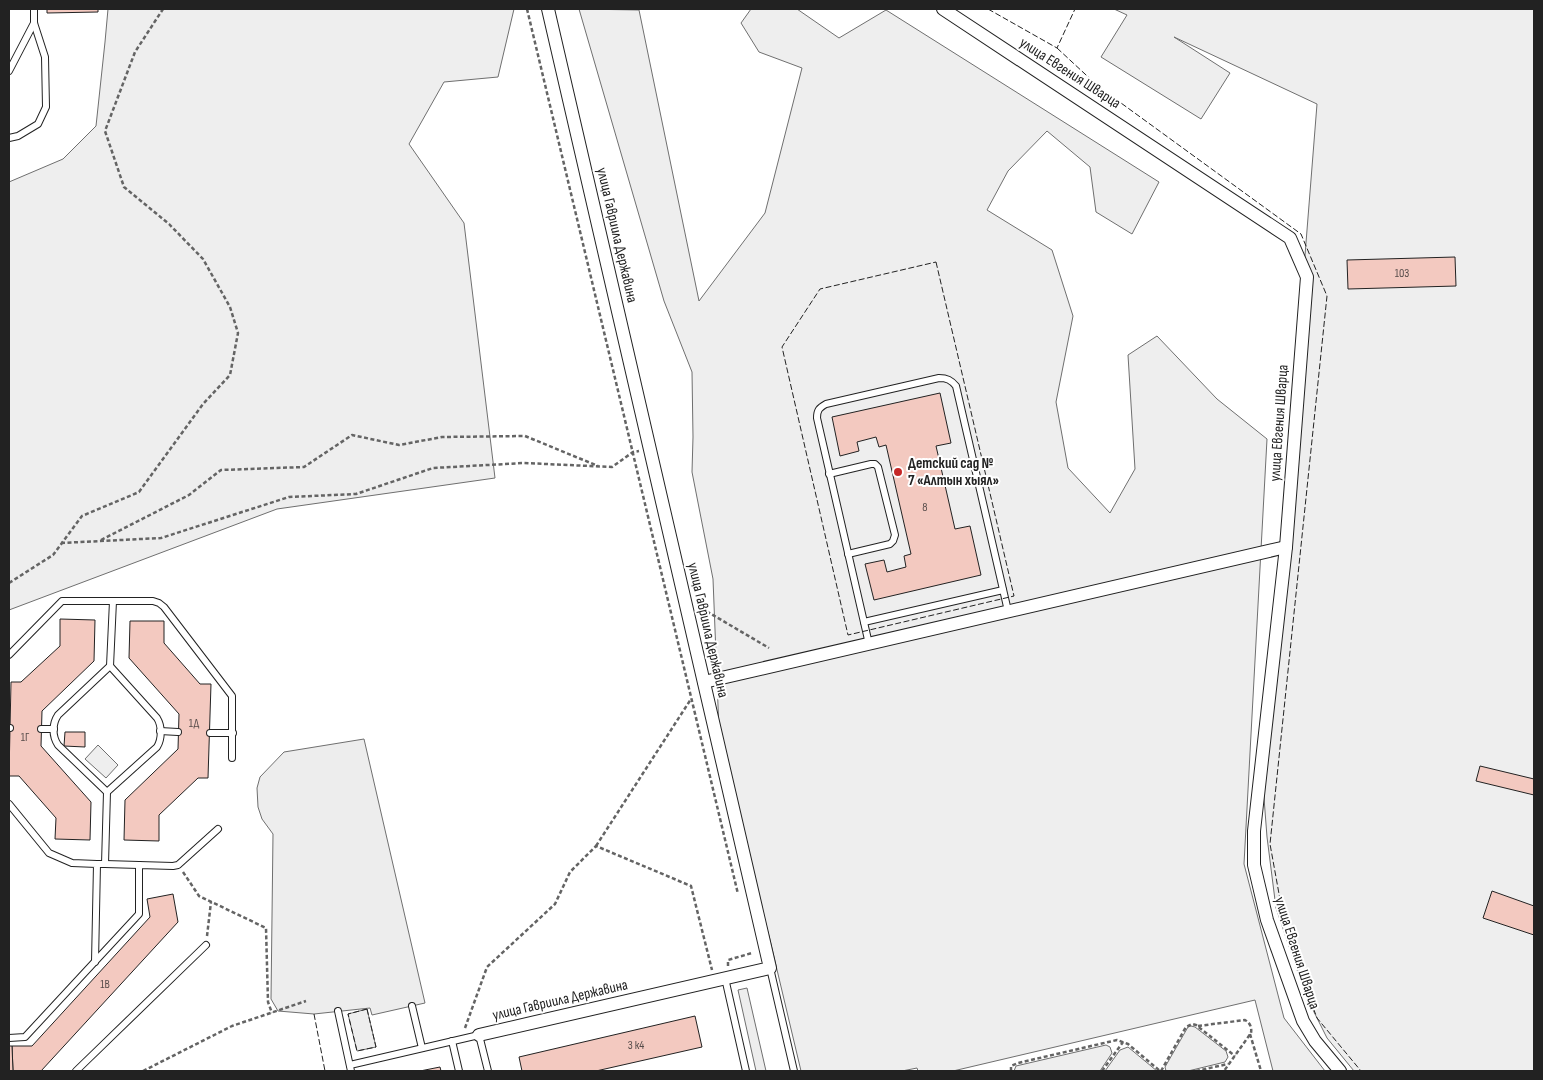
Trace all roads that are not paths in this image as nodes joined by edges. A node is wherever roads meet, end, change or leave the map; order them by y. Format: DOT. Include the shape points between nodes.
graph roads {
  1 [pos="34,9"];
  2 [pos="548,9"];
  3 [pos="942,9"];
  4 [pos="34,23"];
  5 [pos="9,71"];
  6 [pos="9,138"];
  7 [pos="829,474"];
  8 [pos="1286,547"];
  9 [pos="848,554"];
  10 [pos="1003,590"];
  11 [pos="113,601"];
  12 [pos="1008,612"];
  13 [pos="864,622"];
  14 [pos="869,644"];
  15 [pos="9,655"];
  16 [pos="110,666"];
  17 [pos="704,682"];
  18 [pos="41,728"];
  19 [pos="54,729"];
  20 [pos="160,731"];
  21 [pos="178,732"];
  22 [pos="210,732"];
  23 [pos="232,733"];
  24 [pos="232,758"];
  25 [pos="107,792"];
  26 [pos="9,804"];
  27 [pos="218,829"];
  28 [pos="97,864"];
  29 [pos="105,864"];
  30 [pos="139,865"];
  31 [pos="206,945"];
  32 [pos="95,962"];
  33 [pos="770,968"];
  34 [pos="723,979"];
  35 [pos="412,1006"];
  36 [pos="338,1012"];
  37 [pos="479,1035"];
  38 [pos="9,1038"];
  39 [pos="452,1041"];
  40 [pos="422,1048"];
  41 [pos="351,1068"];
  42 [pos="76,1071"];
  43 [pos="459,1071"];
  44 [pos="488,1071"];
  45 [pos="746,1071"];
  46 [pos="794,1071"];
  47 [pos="1340,1071"];
  1 -- 4 [label="lane"];
  2 -- 17 [label="street, улица Гавриила Державина"];
  3 -- 8 [label="street, улица Евгения Шварца" via="1290,238 1307,277"];
  4 -- 5 [label="lane"];
  4 -- 6 [label="lane" via="45,57 46,107 38,124"];
  7 -- 9 [label="lane"];
  7 -- 9 [label="lane" via="871,464 878,466 894,535 892,543"];
  7 -- 10 [label="lane" via="816,418 820,407 939,378 952,381 956,386"];
  8 -- 12 [label="street"];
  8 -- 47 [label="street, улица Евгения Шварца" via="1254,831 1254,865 1266,920 1303,1021 1314,1041"];
  9 -- 13 [label="lane"];
  10 -- 12 [label="lane"];
  10 -- 13 [label="lane"];
  11 -- 15 [label="lane" via="62,601"];
  11 -- 16 [label="lane"];
  11 -- 23 [label="lane" via="153,601 164,606 232,696"];
  12 -- 14 [label="street"];
  13 -- 14 [label="lane"];
  14 -- 17 [label="street"];
  16 -- 19 [label="lane" via="58,715"];
  16 -- 20 [label="lane" via="157,718"];
  17 -- 33 [label="street, улица Гавриила Державина"];
  18 -- 19 [label="lane"];
  19 -- 25 [label="lane" via="58,745"];
  20 -- 21 [label="lane"];
  20 -- 25 [label="lane" via="156,747"];
  22 -- 23 [label="lane"];
  23 -- 24 [label="lane"];
  25 -- 29 [label="lane"];
  26 -- 28 [label="lane" via="49,853 72,863"];
  27 -- 30 [label="lane" via="178,865"];
  28 -- 29 [label="lane"];
  28 -- 32 [label="lane"];
  29 -- 30 [label="lane"];
  30 -- 32 [label="lane" via="140,914"];
  31 -- 42 [label="lane"];
  32 -- 38 [label="lane" via="25,1037"];
  33 -- 34 [label="street, улица Гавриила Державина"];
  33 -- 46 [label="lane"];
  34 -- 37 [label="street, улица Гавриила Державина"];
  34 -- 45 [label="lane"];
  35 -- 40 [label="lane"];
  36 -- 41 [label="lane"];
  37 -- 39 [label="lane"];
  37 -- 44 [label="lane"];
  39 -- 40 [label="lane"];
  39 -- 43 [label="lane"];
  40 -- 41 [label="lane"];
}
